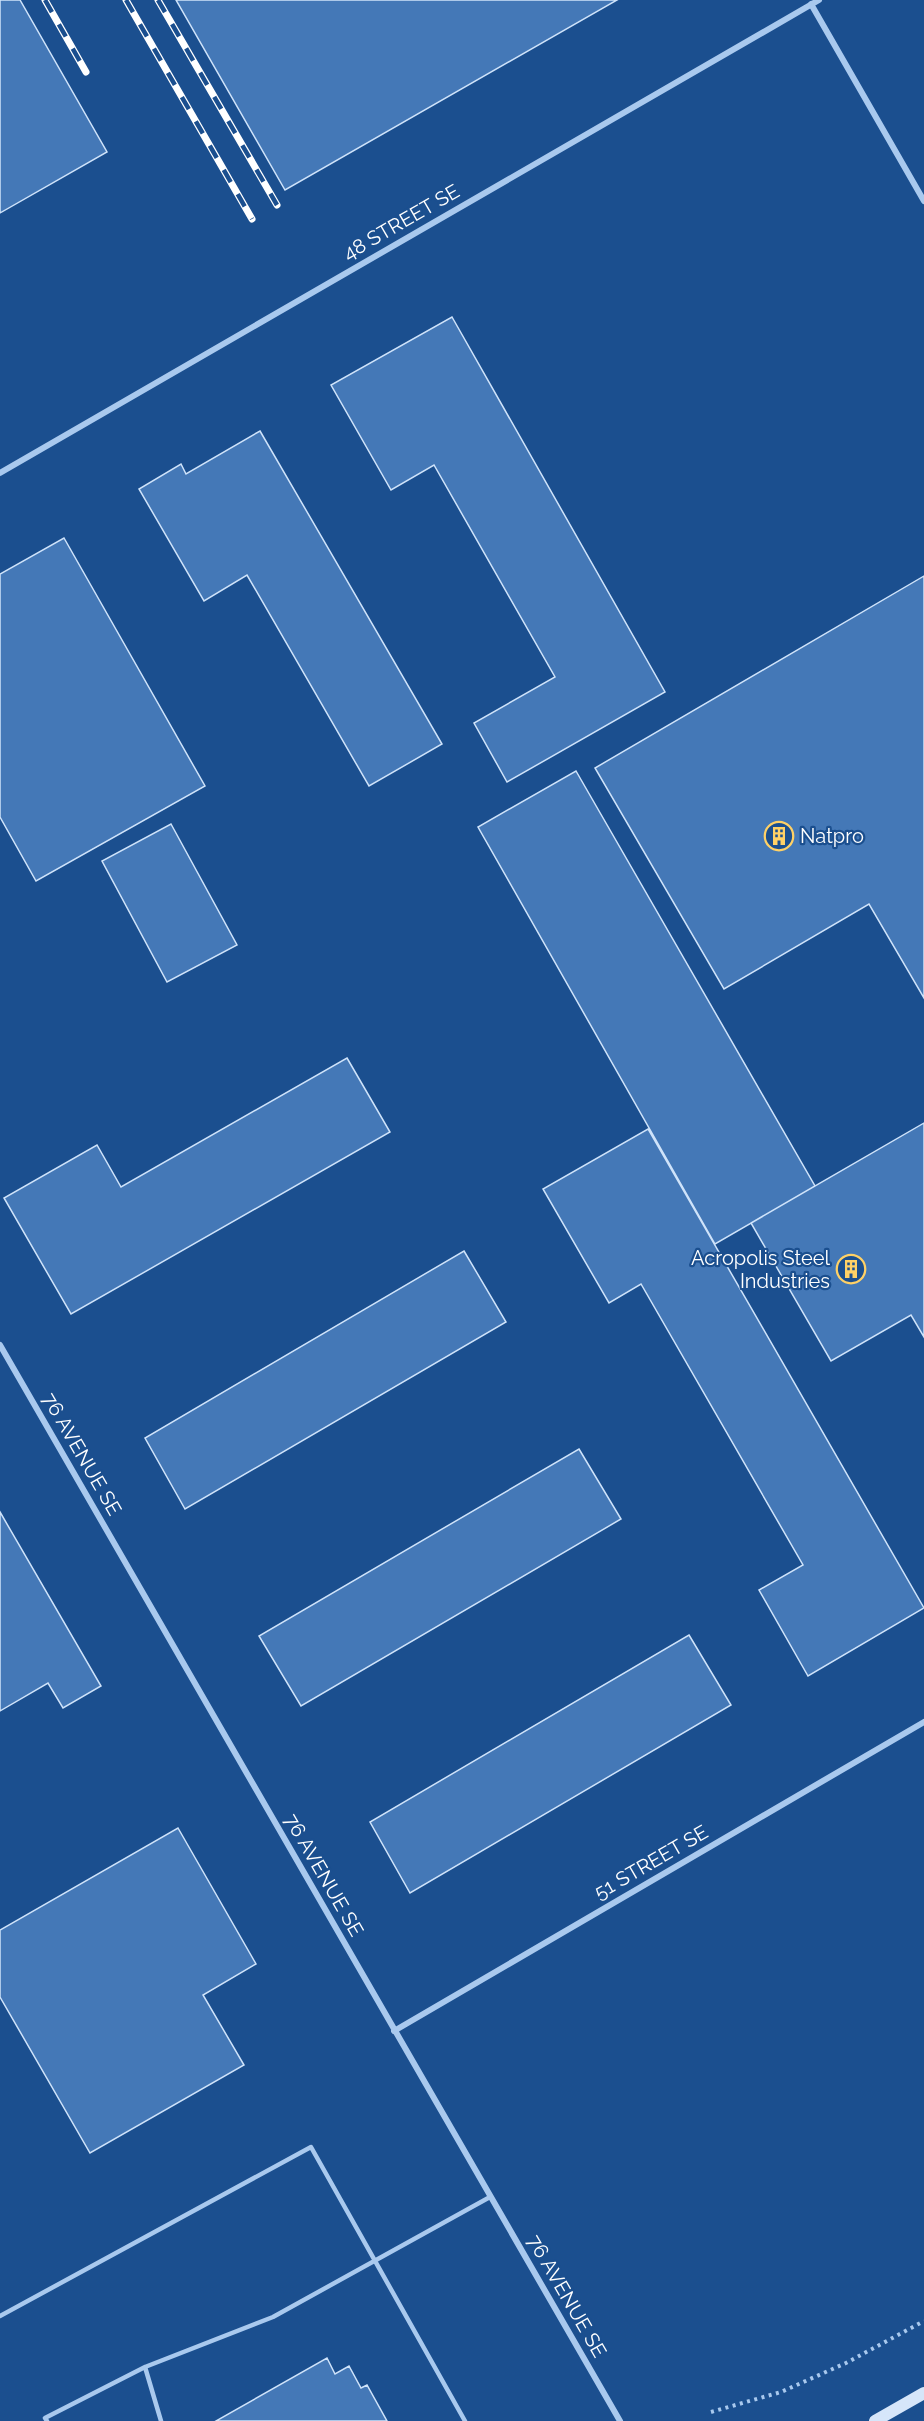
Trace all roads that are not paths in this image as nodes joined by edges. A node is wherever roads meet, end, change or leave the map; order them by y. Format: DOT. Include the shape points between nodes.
graph roads {
  1 [pos="819,0"];
  2 [pos="811,4"];
  3 [pos="924,201"];
  4 [pos="0,473"];
  5 [pos="0,1345"];
  6 [pos="924,1722"];
  7 [pos="394,2031"];
  8 [pos="490,2197"];
  9 [pos="375,2261"];
  10 [pos="0,2316"];
  11 [pos="145,2367"];
  12 [pos="924,2393"];
  13 [pos="47,2421"];
  14 [pos="160,2421"];
  15 [pos="465,2421"];
  16 [pos="620,2421"];
  17 [pos="875,2421"];
  1 -- 2 [label="street, 48 STREET SE"];
  2 -- 3 [label="street"];
  2 -- 4 [label="street, 48 STREET SE"];
  5 -- 7 [label="street, 76 AVENUE SE"];
  6 -- 7 [label="street, 51 STREET SE"];
  7 -- 8 [label="street, 76 AVENUE SE"];
  8 -- 9 [label="lane"];
  8 -- 16 [label="street, 76 AVENUE SE"];
  9 -- 10 [label="lane" via="310,2147"];
  9 -- 11 [label="lane" via="273,2317"];
  9 -- 15 [label="lane"];
  11 -- 13 [label="lane" via="45,2418"];
  11 -- 14 [label="lane"];
  12 -- 17 [label="main road"];
}
